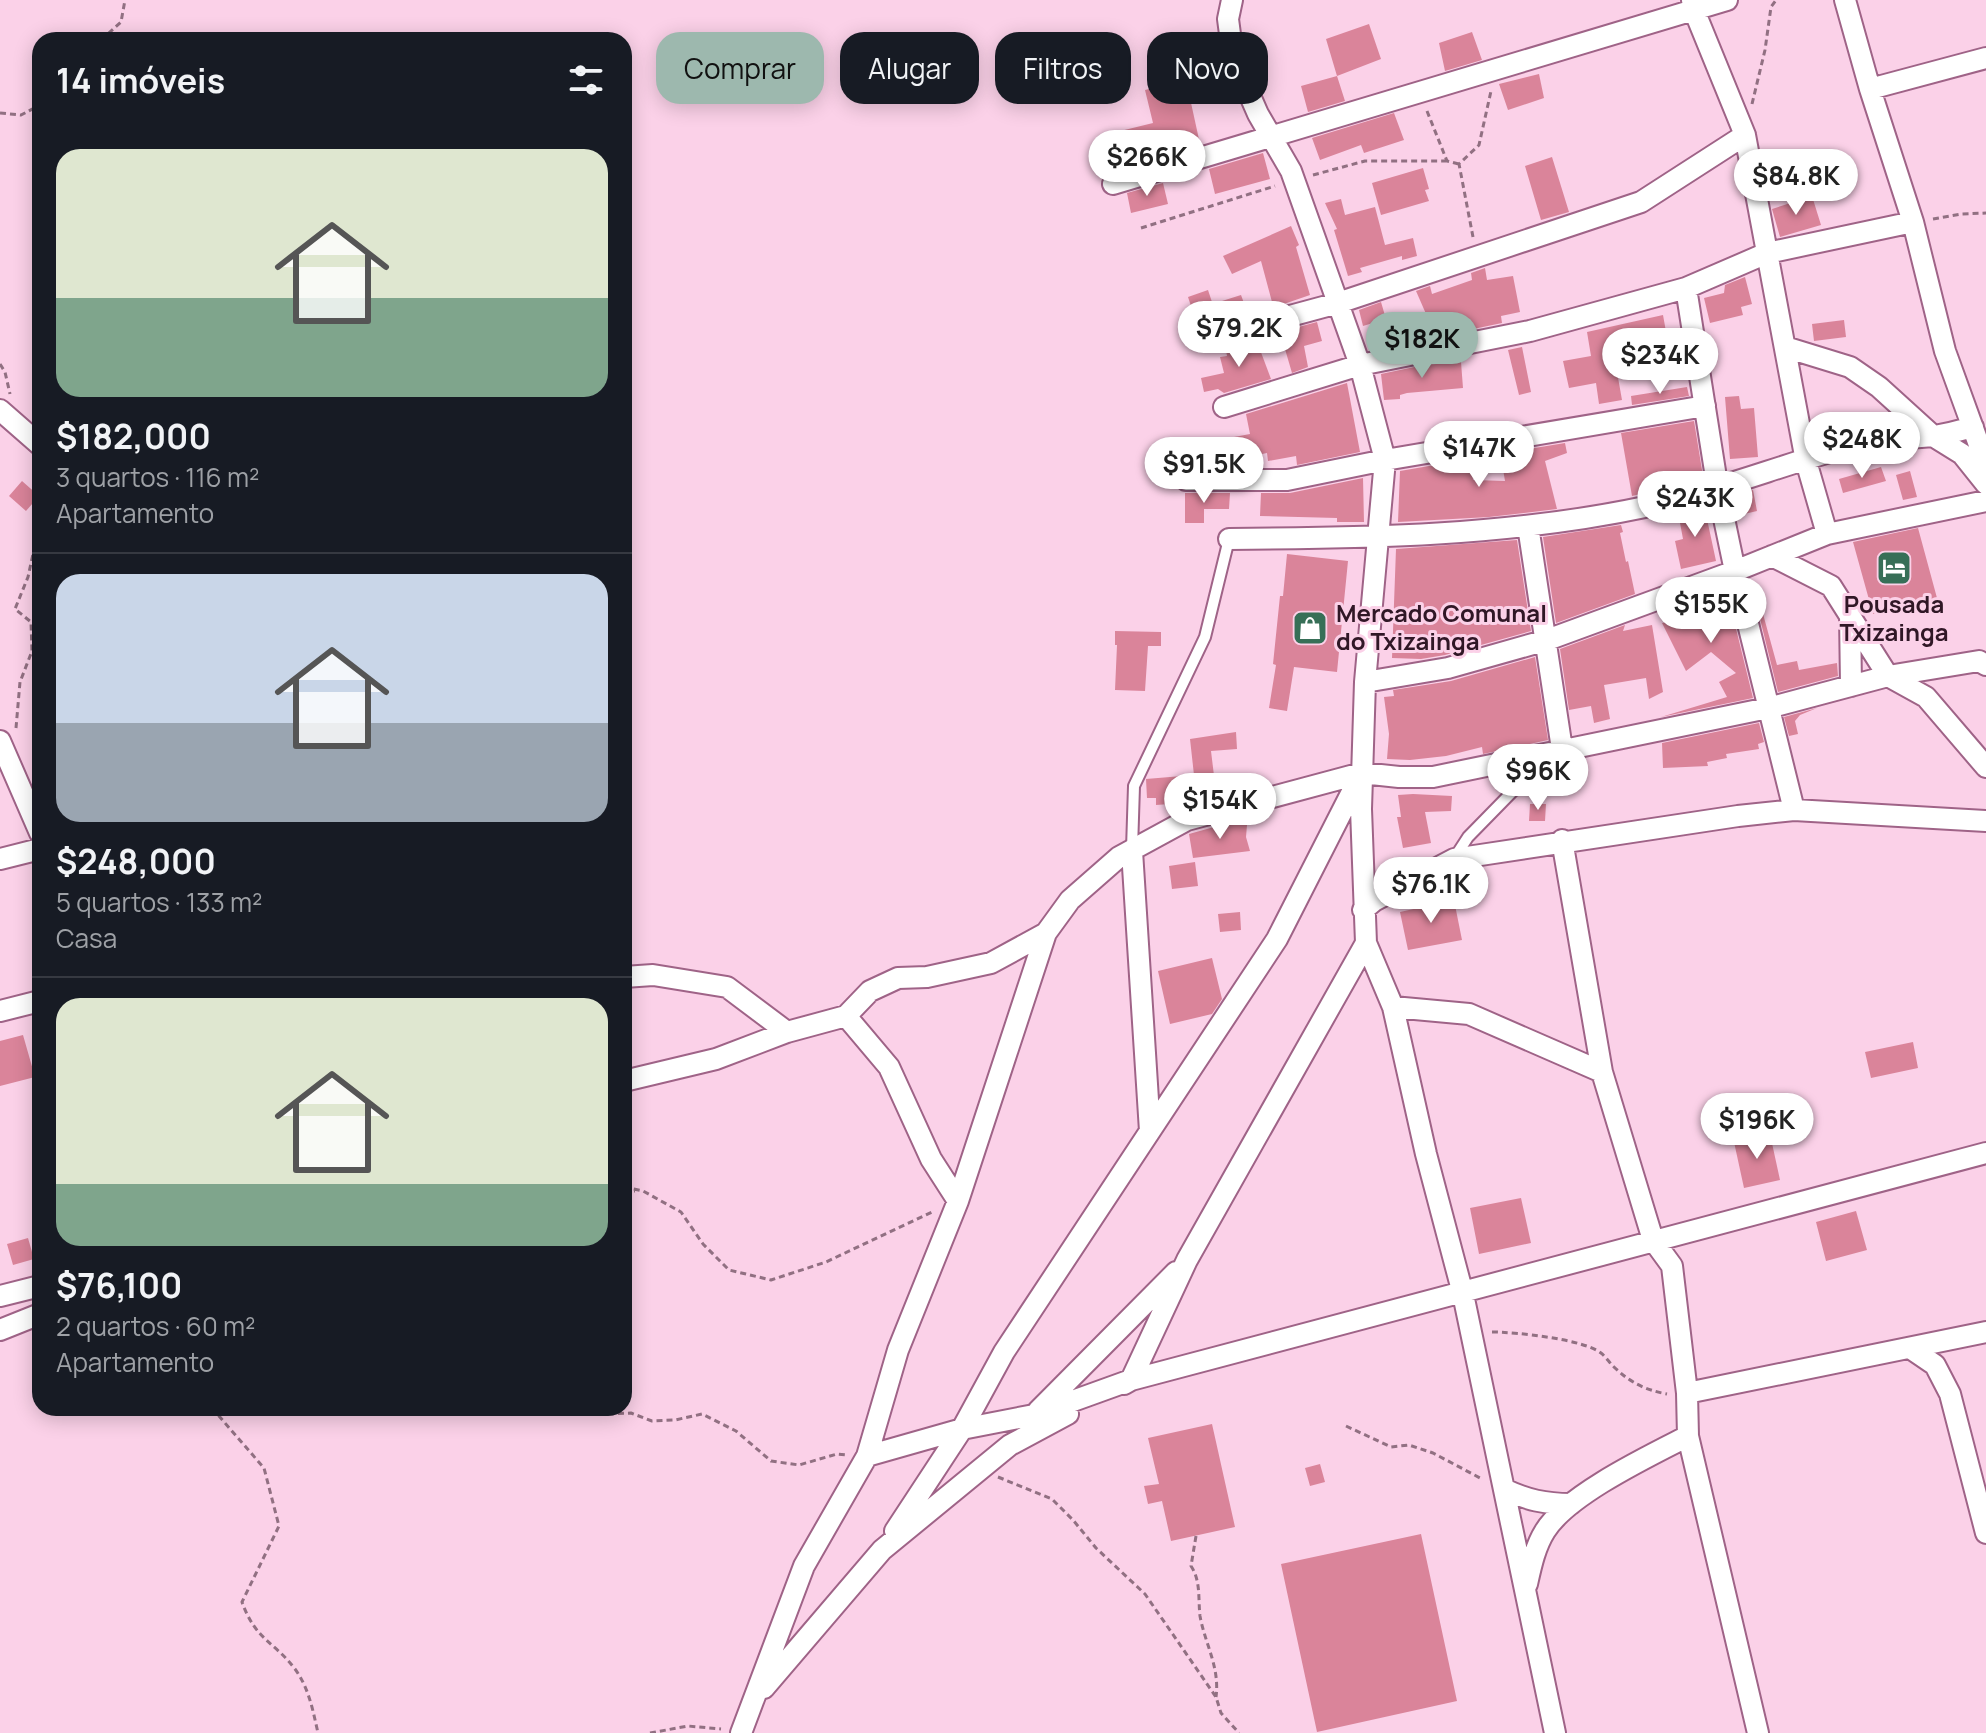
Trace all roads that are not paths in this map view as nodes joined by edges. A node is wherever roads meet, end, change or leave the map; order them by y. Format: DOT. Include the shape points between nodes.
graph roads {
  1 [pos="1232,0"];
  2 [pos="1727,0"];
  3 [pos="1845,0"];
  4 [pos="1693,5"];
  5 [pos="1986,58"];
  6 [pos="1870,89"];
  7 [pos="1745,135"];
  8 [pos="1272,137"];
  9 [pos="1113,184"];
  10 [pos="1913,222"];
  11 [pos="1767,253"];
  12 [pos="1686,288"];
  13 [pos="1338,303"];
  14 [pos="1209,338"];
  15 [pos="1785,347"];
  16 [pos="1360,365"];
  17 [pos="1705,406"];
  18 [pos="1224,407"];
  19 [pos="0,410"];
  20 [pos="1973,427"];
  21 [pos="1933,436"];
  22 [pos="32,438"];
  23 [pos="1385,460"];
  24 [pos="1806,461"];
  25 [pos="1986,464"];
  26 [pos="1186,480"];
  27 [pos="1986,484"];
  28 [pos="1718,490"];
  29 [pos="1986,501"];
  30 [pos="1528,526"];
  31 [pos="1827,534"];
  32 [pos="1379,538"];
  33 [pos="1229,539"];
  34 [pos="1772,556"];
  35 [pos="1735,571"];
  36 [pos="1850,613"];
  37 [pos="1547,640"];
  38 [pos="1984,657"];
  39 [pos="1888,676"];
  40 [pos="1365,682"];
  41 [pos="1851,686"];
  42 [pos="1768,708"];
  43 [pos="0,741"];
  44 [pos="1562,749"];
  45 [pos="1986,767"];
  46 [pos="1362,773"];
  47 [pos="1794,810"];
  48 [pos="32,814"];
  49 [pos="1986,821"];
  50 [pos="1562,840"];
  51 [pos="32,851"];
  52 [pos="1132,851"];
  53 [pos="0,859"];
  54 [pos="1454,859"];
  55 [pos="1363,910"];
  56 [pos="1046,933"];
  57 [pos="1366,943"];
  58 [pos="632,976"];
  59 [pos="32,1003"];
  60 [pos="1393,1007"];
  61 [pos="0,1011"];
  62 [pos="846,1016"];
  63 [pos="787,1032"];
  64 [pos="1602,1072"];
  65 [pos="632,1079"];
  66 [pos="1150,1131"];
  67 [pos="1986,1153"];
  68 [pos="958,1201"];
  69 [pos="1653,1240"];
  70 [pos="1187,1260"];
  71 [pos="32,1288"];
  72 [pos="1463,1294"];
  73 [pos="0,1296"];
  74 [pos="32,1317"];
  75 [pos="0,1330"];
  76 [pos="1986,1332"];
  77 [pos="1910,1348"];
  78 [pos="1131,1380"];
  79 [pos="1687,1393"];
  80 [pos="1034,1415"];
  81 [pos="962,1429"];
  82 [pos="1688,1436"];
  83 [pos="1010,1445"];
  84 [pos="867,1456"];
  85 [pos="1504,1489"];
  86 [pos="1571,1504"];
  87 [pos="1986,1533"];
  88 [pos="882,1550"];
  89 [pos="1525,1591"];
  90 [pos="756,1697"];
  91 [pos="732,1731"];
  92 [pos="1555,1733"];
  93 [pos="1758,1733"];
  1 -- 8 [label="street" via="1228,19 1233,57"];
  2 -- 4 [label="street"];
  3 -- 6 [label="street"];
  4 -- 7 [label="street"];
  4 -- 8 [label="street"];
  5 -- 6 [label="street"];
  6 -- 10 [label="street"];
  7 -- 11 [label="street"];
  7 -- 13 [label="street" via="1641,202"];
  8 -- 9 [label="street"];
  8 -- 13 [label="street" via="1291,171"];
  10 -- 11 [label="street"];
  10 -- 20 [label="street" via="1945,351"];
  11 -- 12 [label="street"];
  11 -- 15 [label="street"];
  12 -- 16 [label="street" via="1530,331"];
  12 -- 17 [label="street"];
  13 -- 14 [label="street"];
  13 -- 16 [label="street"];
  15 -- 21 [label="street" via="1850,367"];
  15 -- 24 [label="street"];
  16 -- 18 [label="street"];
  16 -- 23 [label="street"];
  17 -- 23 [label="street"];
  17 -- 28 [label="street"];
  19 -- 22 [label="street"];
  20 -- 21 [label="street"];
  20 -- 25 [label="street"];
  21 -- 24 [label="street" via="1901,436"];
  21 -- 27 [label="street" via="1962,454"];
  23 -- 26 [label="street" via="1287,480"];
  23 -- 32 [label="street"];
  24 -- 28 [label="street"];
  24 -- 31 [label="street"];
  28 -- 30 [label="street"];
  28 -- 35 [label="street"];
  29 -- 31 [label="street"];
  30 -- 32 [label="street"];
  30 -- 37 [label="street"];
  31 -- 34 [label="street"];
  32 -- 33 [label="street"];
  32 -- 40 [label="street"];
  33 -- 52 [label="lane" via="1205,637 1134,786"];
  34 -- 35 [label="street"];
  34 -- 36 [label="street" via="1831,586"];
  35 -- 37 [label="street"];
  35 -- 42 [label="street"];
  36 -- 39 [label="street"];
  36 -- 41 [label="street"];
  37 -- 40 [label="street" via="1448,668"];
  37 -- 44 [label="street"];
  38 -- 39 [label="street"];
  39 -- 41 [label="street"];
  39 -- 45 [label="street" via="1926,697"];
  40 -- 46 [label="street"];
  41 -- 42 [label="street"];
  42 -- 44 [label="street"];
  42 -- 47 [label="street"];
  43 -- 48 [label="street"];
  44 -- 46 [label="street" via="1433,777"];
  44 -- 54 [label="lane" via="1541,777 1513,791"];
  46 -- 52 [label="street" via="1187,820"];
  46 -- 55 [label="street"];
  46 -- 66 [label="street" via="1277,939"];
  47 -- 49 [label="street"];
  47 -- 50 [label="street"];
  50 -- 54 [label="street"];
  50 -- 64 [label="street"];
  51 -- 53 [label="street"];
  52 -- 56 [label="street" via="1070,900"];
  52 -- 66 [label="street"];
  54 -- 55 [label="street"];
  55 -- 57 [label="street"];
  56 -- 62 [label="street" via="991,963 898,978 870,991"];
  56 -- 68 [label="street"];
  57 -- 60 [label="street"];
  57 -- 70 [label="street"];
  58 -- 63 [label="street" via="727,987"];
  59 -- 61 [label="street"];
  60 -- 64 [label="street" via="1469,1014"];
  60 -- 72 [label="street"];
  62 -- 63 [label="street"];
  62 -- 68 [label="street" via="889,1067 931,1159"];
  63 -- 65 [label="street" via="716,1059"];
  64 -- 69 [label="street"];
  66 -- 81 [label="street" via="1004,1352"];
  67 -- 69 [label="street"];
  68 -- 84 [label="street" via="898,1350"];
  69 -- 72 [label="street"];
  69 -- 79 [label="street" via="1672,1266"];
  70 -- 78 [label="street"];
  70 -- 80 [label="street"];
  71 -- 73 [label="street"];
  72 -- 78 [label="street"];
  72 -- 85 [label="street"];
  74 -- 75 [label="street"];
  76 -- 77 [label="street"];
  77 -- 79 [label="street"];
  77 -- 87 [label="street" via="1935,1365 1950,1394"];
  78 -- 80 [label="street"];
  78 -- 83 [label="street"];
  79 -- 82 [label="street"];
  80 -- 81 [label="street"];
  80 -- 83 [label="street"];
  81 -- 84 [label="street"];
  81 -- 88 [label="street"];
  82 -- 86 [label="street"];
  82 -- 93 [label="street"];
  83 -- 88 [label="street"];
  84 -- 90 [label="street" via="804,1566"];
  85 -- 86 [label="street" via="1536,1502"];
  85 -- 89 [label="street"];
  86 -- 89 [label="street" via="1545,1530"];
  88 -- 90 [label="street"];
  89 -- 92 [label="street"];
  90 -- 91 [label="street"];
}
